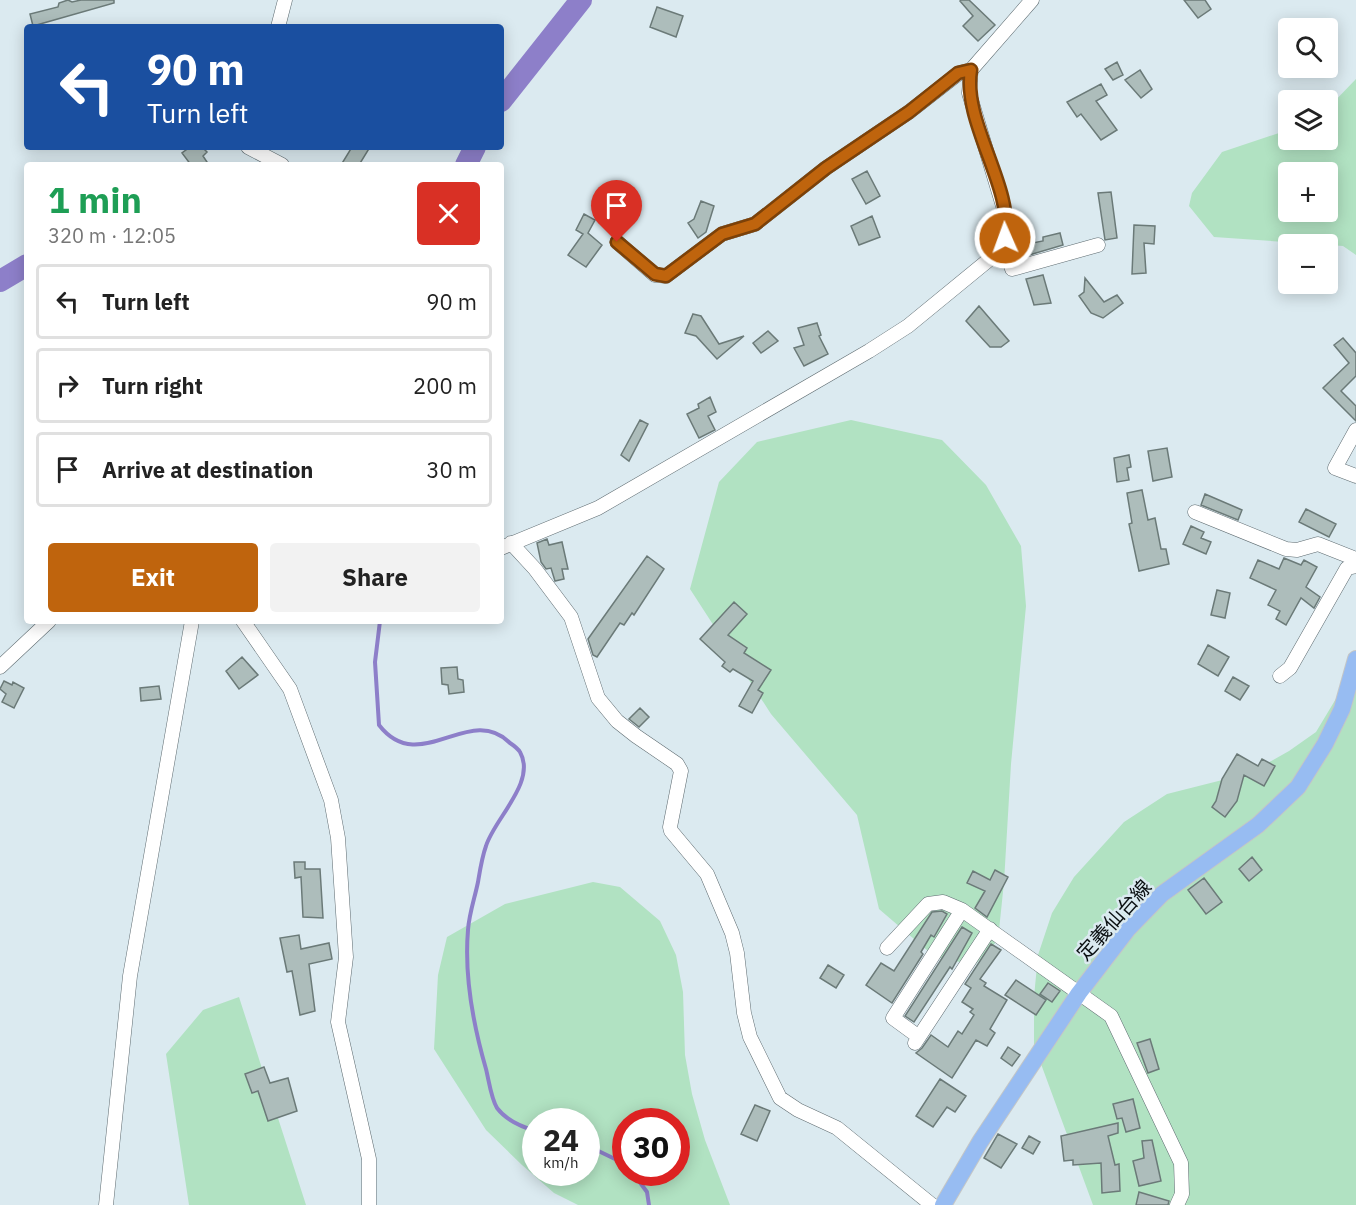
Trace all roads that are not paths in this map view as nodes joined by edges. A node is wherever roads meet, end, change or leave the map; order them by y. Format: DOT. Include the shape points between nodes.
graph roads {
  1 [pos="285,0"];
  2 [pos="1032,0"];
  3 [pos="279,24"];
  4 [pos="971,70"];
  5 [pos="254,150"];
  6 [pos="276,162"];
  7 [pos="1005,238"];
  8 [pos="617,242"];
  9 [pos="1098,245"];
  10 [pos="1356,430"];
  11 [pos="1356,476"];
  12 [pos="1195,512"];
  13 [pos="506,545"];
  14 [pos="1356,559"];
  15 [pos="1356,566"];
  16 [pos="46,624"];
  17 [pos="191,624"];
  18 [pos="245,624"];
  19 [pos="1356,659"];
  20 [pos="0,667"];
  21 [pos="1280,676"];
  22 [pos="962,910"];
  23 [pos="990,929"];
  24 [pos="887,948"];
  25 [pos="1078,993"];
  26 [pos="106,1205"];
  27 [pos="369,1205"];
  28 [pos="932,1205"];
  29 [pos="942,1205"];
  30 [pos="1177,1205"];
  1 -- 3 [label="street"];
  2 -- 4 [label="street"];
  4 -- 7 [label="street" via="969,93 1006,216"];
  4 -- 8 [label="street" via="958,73 755,224 722,234 666,276 655,274"];
  5 -- 6 [label="street"];
  7 -- 9 [label="street" via="1012,269"];
  7 -- 13 [label="street" via="991,258 908,326 869,351 598,508"];
  10 -- 11 [label="street" via="1335,468"];
  12 -- 14 [label="street" via="1286,549 1318,544"];
  13 -- 28 [label="street" via="535,569 570,617 598,698 617,721 677,764 681,771 671,831 707,874 732,933 750,1037 780,1098 837,1128"];
  15 -- 21 [label="street" via="1347,568 1290,668"];
  16 -- 20 [label="street"];
  17 -- 26 [label="street" via="130,976"];
  18 -- 27 [label="street" via="290,689 331,800 338,838 346,957 338,1022 369,1159"];
  19 -- 25 [label="main road, 定義仙台線" via="1342,709 1298,787 1258,825 1162,894 1128,929"];
  22 -- 23 [label="street"];
  22 -- 23 [label="street" via="893,1018 916,1041"];
  22 -- 24 [label="street" via="944,902 928,904"];
  23 -- 25 [label="street"];
  25 -- 29 [label="main road, 定義仙台線"];
  25 -- 30 [label="street" via="1111,1016 1181,1163 1182,1194"];
}
